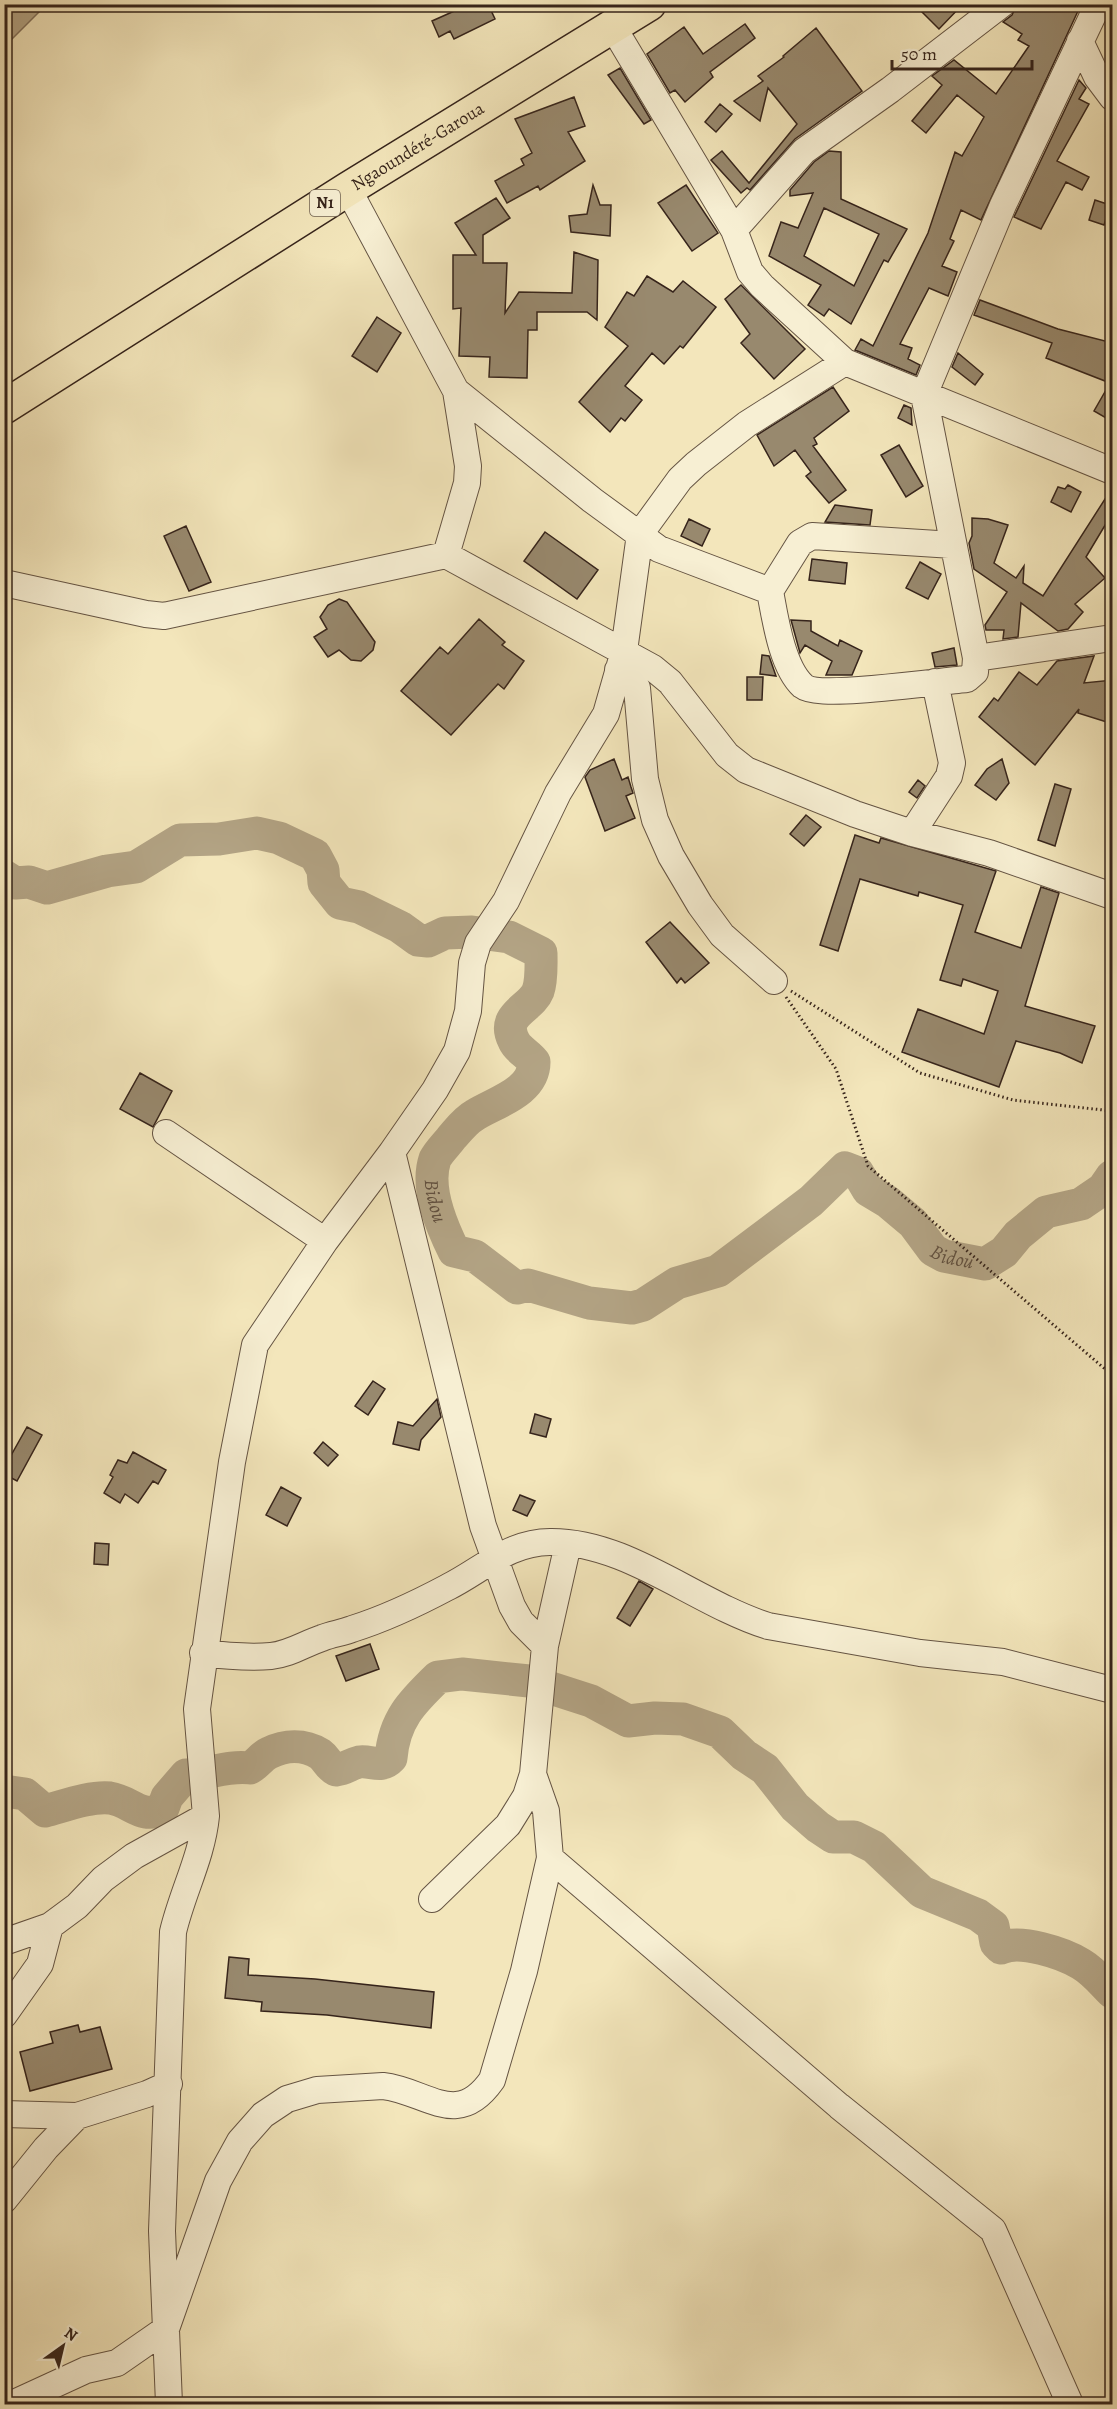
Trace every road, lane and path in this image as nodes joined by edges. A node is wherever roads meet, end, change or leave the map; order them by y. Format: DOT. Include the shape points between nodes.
graph roads {
  1 [pos="649,4"];
  2 [pos="1002,4"];
  3 [pos="1099,12"];
  4 [pos="613,27"];
  5 [pos="1080,42"];
  6 [pos="1113,97"];
  7 [pos="348,189"];
  8 [pos="734,230"];
  9 [pos="845,362"];
  10 [pos="456,391"];
  11 [pos="924,395"];
  12 [pos="4,407"];
  13 [pos="1113,471"];
  14 [pos="640,534"];
  15 [pos="952,544"];
  16 [pos="446,555"];
  17 [pos="4,583"];
  18 [pos="770,591"];
  19 [pos="1113,638"];
  20 [pos="976,658"];
  21 [pos="621,660"];
  22 [pos="935,682"];
  23 [pos="912,833"];
  24 [pos="1113,896"];
  25 [pos="774,981"];
  26 [pos="1113,1111"];
  27 [pos="166,1133"];
  28 [pos="392,1152"];
  29 [pos="325,1241"];
  30 [pos="1113,1375"];
  31 [pos="568,1544"];
  32 [pos="494,1558"];
  33 [pos="545,1646"];
  34 [pos="203,1653"];
  35 [pos="1113,1690"];
  36 [pos="533,1774"];
  37 [pos="206,1816"];
  38 [pos="550,1858"];
  39 [pos="432,1899"];
  40 [pos="50,1926"];
  41 [pos="4,1942"];
  42 [pos="4,2015"];
  43 [pos="169,2084"];
  44 [pos="4,2114"];
  45 [pos="77,2116"];
  46 [pos="4,2200"];
  47 [pos="166,2329"];
  48 [pos="12,2404"];
  49 [pos="169,2404"];
  50 [pos="1070,2404"];
  1 -- 4 [label="highway, Ngaoundéré-Garoua / N1"];
  2 -- 8 [label="street" via="804,151"];
  3 -- 5 [label="street"];
  4 -- 7 [label="highway, Ngaoundéré-Garoua / N1"];
  4 -- 8 [label="street"];
  5 -- 6 [label="street" via="1097,77"];
  5 -- 11 [label="street" via="1003,205"];
  7 -- 10 [label="street"];
  7 -- 12 [label="highway, Ngaoundéré-Garoua / N1"];
  8 -- 9 [label="street" via="750,272"];
  9 -- 11 [label="street"];
  9 -- 14 [label="street" via="747,424 696,464 680,478"];
  10 -- 14 [label="street"];
  10 -- 16 [label="street" via="468,466 467,483"];
  11 -- 13 [label="street"];
  11 -- 15 [label="street"];
  14 -- 18 [label="street" via="672,556"];
  14 -- 21 [label="street"];
  15 -- 18 [label="street" via="812,536 800,543"];
  15 -- 20 [label="street"];
  16 -- 17 [label="street" via="164,616"];
  16 -- 21 [label="street"];
  18 -- 22 [label="street" via="784,650 806,688 837,691"];
  19 -- 20 [label="street"];
  20 -- 22 [label="street" via="975,672 967,679"];
  21 -- 23 [label="street" via="653,668 670,682 727,755 746,770"];
  21 -- 25 [label="street" via="637,688 645,779 655,820 672,856 722,935"];
  21 -- 28 [label="street" via="606,714 558,793 506,901 484,934 472,963 468,1011 457,1051"];
  22 -- 23 [label="street" via="952,763 949,776"];
  23 -- 24 [label="street" via="989,853"];
  25 -- 26 [label="path" via="920,1073 1013,1100"];
  25 -- 30 [label="path" via="836,1069 868,1166"];
  27 -- 29 [label="street"];
  28 -- 29 [label="street"];
  28 -- 32 [label="street"];
  29 -- 34 [label="street" via="255,1345 232,1462"];
  31 -- 32 [label="street" via="527,1545"];
  31 -- 33 [label="street"];
  31 -- 35 [label="street" via="612,1551 690,1593 768,1626 920,1653 1003,1662"];
  32 -- 33 [label="street" via="521,1622"];
  32 -- 34 [label="street" via="448,1587 377,1620 287,1653 236,1658"];
  33 -- 36 [label="street"];
  34 -- 37 [label="street" via="197,1709"];
  36 -- 38 [label="street" via="546,1811"];
  36 -- 39 [label="street" via="519,1810 508,1825"];
  37 -- 40 [label="street" via="134,1856"];
  37 -- 43 [label="street" via="203,1842 173,1932"];
  38 -- 47 [label="street" via="524,1971 492,2079 483,2093 475,2100 456,2105 438,2104 394,2087 317,2090 287,2099 263,2115 240,2141 218,2181"];
  38 -- 50 [label="street" via="839,2106 993,2230"];
  40 -- 41 [label="street"];
  40 -- 42 [label="street" via="40,1964"];
  43 -- 45 [label="street"];
  43 -- 47 [label="street" via="162,2230"];
  44 -- 45 [label="street"];
  45 -- 46 [label="street"];
  47 -- 48 [label="street" via="117,2363 86,2370"];
  47 -- 49 [label="street"];
}
